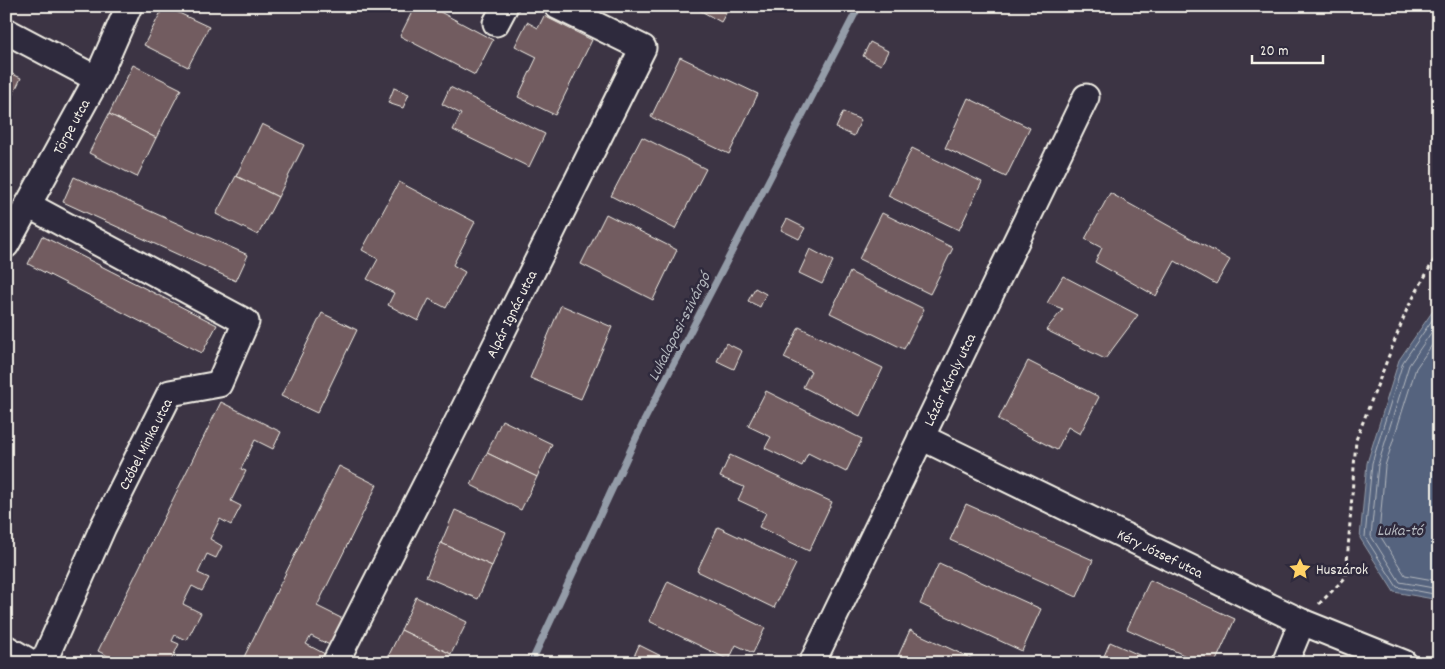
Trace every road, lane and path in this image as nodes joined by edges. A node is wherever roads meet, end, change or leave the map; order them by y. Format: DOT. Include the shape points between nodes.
graph roads {
  1 [pos="129,6"];
  2 [pos="557,6"];
  3 [pos="6,31"];
  4 [pos="98,80"];
  5 [pos="1086,97"];
  6 [pos="28,205"];
  7 [pos="6,245"];
  8 [pos="1439,251"];
  9 [pos="921,437"];
  10 [pos="1302,622"];
  11 [pos="6,648"];
  12 [pos="32,663"];
  13 [pos="43,663"];
  14 [pos="335,663"];
  15 [pos="812,663"];
  16 [pos="1285,663"];
  17 [pos="1404,663"];
  1 -- 4 [label="street, Törpe utca"];
  2 -- 14 [label="street, Alpár Ignác utca" via="643,48"];
  3 -- 4 [label="street"];
  4 -- 6 [label="street, Törpe utca"];
  5 -- 9 [label="street, Lázár Károly utca"];
  6 -- 7 [label="street, Törpe utca"];
  6 -- 13 [label="street, Czóbel Minka utca" via="246,322 219,384 170,393 103,526"];
  8 -- 10 [label="path" via="1407,308 1356,440 1346,577"];
  9 -- 10 [label="street, Kéry József utca"];
  9 -- 15 [label="street, Lázár Károly utca"];
  10 -- 16 [label="street"];
  10 -- 17 [label="street, Kéry József utca"];
  11 -- 12 [label="street"];
}
